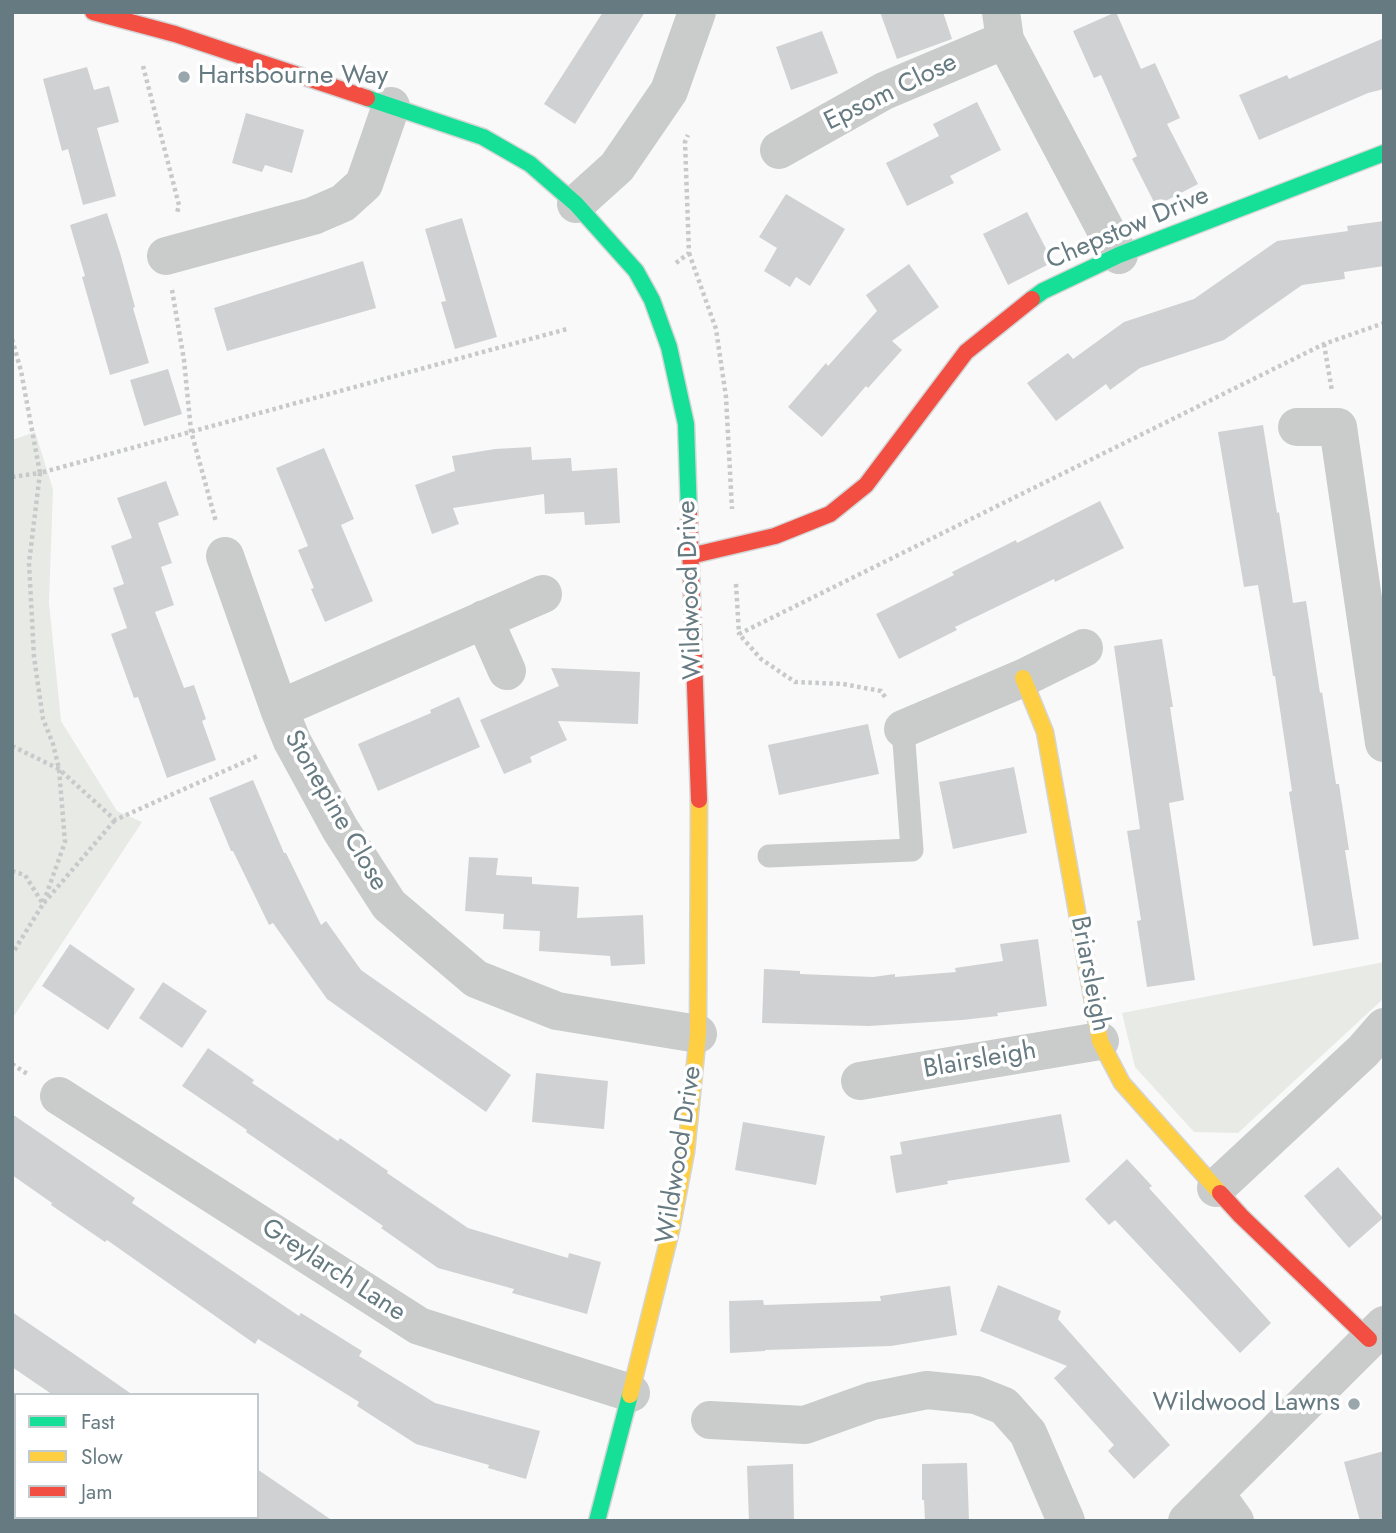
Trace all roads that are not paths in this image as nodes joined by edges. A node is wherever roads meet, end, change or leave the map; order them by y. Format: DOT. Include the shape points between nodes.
graph roads {
  1 [pos="93,12"];
  2 [pos="697,12"];
  3 [pos="177,23"];
  4 [pos="1003,26"];
  5 [pos="391,106"];
  6 [pos="779,150"];
  7 [pos="1384,153"];
  8 [pos="576,204"];
  9 [pos="1119,255"];
  10 [pos="166,256"];
  11 [pos="1297,427"];
  12 [pos="225,556"];
  13 [pos="690,556"];
  14 [pos="543,594"];
  15 [pos="484,620"];
  16 [pos="1084,648"];
  17 [pos="507,671"];
  18 [pos="1023,678"];
  19 [pos="285,725"];
  20 [pos="903,729"];
  21 [pos="1384,743"];
  22 [pos="769,856"];
  23 [pos="1384,1027"];
  24 [pos="698,1034"];
  25 [pos="1100,1041"];
  26 [pos="860,1081"];
  27 [pos="59,1096"];
  28 [pos="1216,1188"];
  29 [pos="1377,1332"];
  30 [pos="631,1393"];
  31 [pos="710,1420"];
  32 [pos="1225,1507"];
  33 [pos="597,1521"];
  34 [pos="1066,1521"];
  35 [pos="1187,1521"];
  1 -- 3 [label="street, Wildwood Drive" via="133,24"];
  2 -- 8 [label="street" via="669,91 617,167"];
  3 -- 5 [label="street, Wildwood Drive"];
  4 -- 6 [label="street, Epsom Close"];
  4 -- 9 [label="street"];
  5 -- 8 [label="street, Wildwood Drive" via="483,137 530,164"];
  5 -- 10 [label="street" via="364,184 343,203 313,216"];
  7 -- 9 [label="street, Chepstow Drive"];
  8 -- 13 [label="street, Wildwood Drive" via="636,271 669,347 686,424"];
  9 -- 13 [label="street, Chepstow Drive" via="1043,291 965,352 866,485 830,514 775,536"];
  11 -- 21 [label="street" via="1338,427"];
  12 -- 19 [label="street, Stonepine Close"];
  13 -- 24 [label="street, Wildwood Drive" via="699,797"];
  14 -- 15 [label="street, Stonepine Close"];
  15 -- 17 [label="street"];
  15 -- 19 [label="street, Stonepine Close"];
  16 -- 18 [label="street"];
  18 -- 20 [label="street"];
  18 -- 25 [label="street, Briarsleigh" via="1045,732"];
  19 -- 24 [label="street, Stonepine Close" via="340,829 389,905 476,979 557,1011"];
  20 -- 22 [label="lane" via="912,850"];
  23 -- 28 [label="street"];
  24 -- 30 [label="street, Wildwood Drive" via="686,1152"];
  25 -- 26 [label="street, Blairsleigh"];
  25 -- 28 [label="street, Briarsleigh" via="1122,1083"];
  27 -- 30 [label="street, Greylarch Lane" via="419,1326"];
  28 -- 29 [label="street, Briarsleigh" via="1241,1216"];
  29 -- 32 [label="street"];
  30 -- 33 [label="street, Wildwood Drive"];
  31 -- 34 [label="street" via="805,1425 872,1401 927,1390 976,1395 1004,1406 1028,1433"];
  32 -- 35 [label="street"];
}
